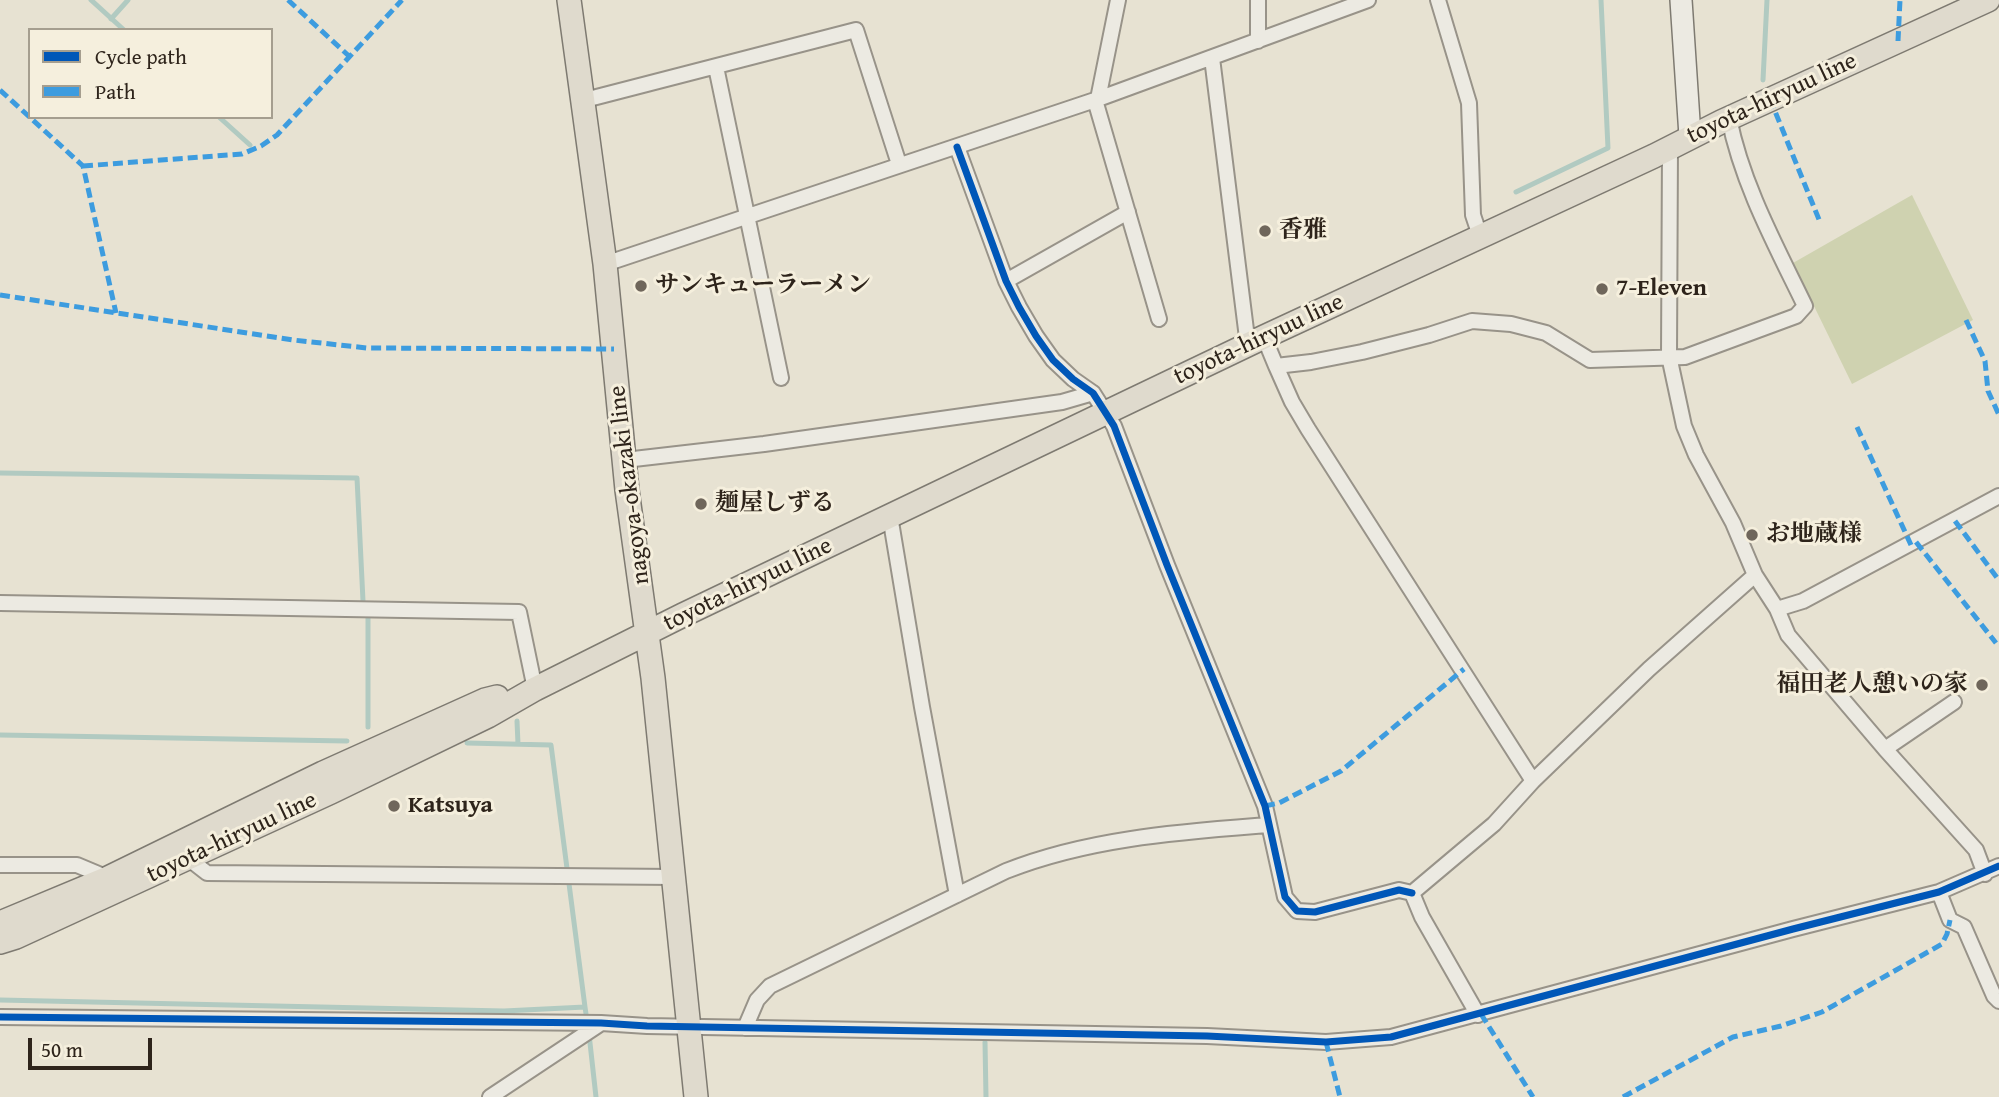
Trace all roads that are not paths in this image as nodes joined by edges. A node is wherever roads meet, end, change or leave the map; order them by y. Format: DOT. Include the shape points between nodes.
graph roads {
  1 [pos="569,0"];
  2 [pos="1118,0"];
  3 [pos="1258,0"];
  4 [pos="1368,0"];
  5 [pos="1438,0"];
  6 [pos="1681,0"];
  7 [pos="1988,0"];
  8 [pos="1258,41"];
  9 [pos="1212,58"];
  10 [pos="716,66"];
  11 [pos="1096,99"];
  12 [pos="582,101"];
  13 [pos="1729,118"];
  14 [pos="1680,142"];
  15 [pos="957,147"];
  16 [pos="900,164"];
  17 [pos="1128,212"];
  18 [pos="747,215"];
  19 [pos="1480,236"];
  20 [pos="605,264"];
  21 [pos="1006,281"];
  22 [pos="1159,319"];
  23 [pos="1256,341"];
  24 [pos="1669,356"];
  25 [pos="1276,366"];
  26 [pos="781,379"];
  27 [pos="1093,393"];
  28 [pos="1108,413"];
  29 [pos="625,460"];
  30 [pos="1999,496"];
  31 [pos="890,516"];
  32 [pos="1755,575"];
  33 [pos="0,603"];
  34 [pos="1777,609"];
  35 [pos="646,635"];
  36 [pos="535,689"];
  37 [pos="1954,702"];
  38 [pos="1885,749"];
  39 [pos="1533,781"];
  40 [pos="1269,825"];
  41 [pos="189,859"];
  42 [pos="0,865"];
  43 [pos="1999,866"];
  44 [pos="1986,874"];
  45 [pos="675,877"];
  46 [pos="108,878"];
  47 [pos="1939,892"];
  48 [pos="1412,893"];
  49 [pos="957,895"];
  50 [pos="0,923"];
  51 [pos="0,942"];
  52 [pos="1999,1001"];
  53 [pos="1478,1015"];
  54 [pos="0,1017"];
  55 [pos="601,1023"];
  56 [pos="687,1025"];
  57 [pos="745,1028"];
  58 [pos="490,1097"];
  59 [pos="695,1097"];
  1 -- 12 [label="main road, nagoya-okazaki line"];
  2 -- 11 [label="street"];
  3 -- 8 [label="street"];
  4 -- 8 [label="street"];
  5 -- 19 [label="street" via="1469,103 1473,215"];
  6 -- 14 [label="street"];
  7 -- 13 [label="main road, toyota-hiryuu line"];
  8 -- 9 [label="street"];
  9 -- 11 [label="street"];
  9 -- 23 [label="street"];
  10 -- 12 [label="street"];
  10 -- 16 [label="street" via="856,30"];
  10 -- 18 [label="street"];
  11 -- 15 [label="street"];
  11 -- 17 [label="street"];
  12 -- 20 [label="main road, nagoya-okazaki line"];
  13 -- 14 [label="main road, toyota-hiryuu line"];
  13 -- 24 [label="street" via="1734,145 1760,211 1805,306 1796,316 1685,357"];
  14 -- 19 [label="main road, toyota-hiryuu line"];
  14 -- 24 [label="street"];
  15 -- 16 [label="street"];
  15 -- 21 [label="street"];
  16 -- 18 [label="street"];
  17 -- 21 [label="street"];
  17 -- 22 [label="street"];
  18 -- 20 [label="street"];
  18 -- 26 [label="street"];
  19 -- 23 [label="main road, toyota-hiryuu line"];
  20 -- 29 [label="main road, nagoya-okazaki line"];
  21 -- 27 [label="street" via="1054,360"];
  23 -- 25 [label="street"];
  23 -- 28 [label="main road, toyota-hiryuu line"];
  24 -- 25 [label="street" via="1590,360 1546,332 1472,321 1362,352"];
  24 -- 32 [label="street" via="1684,426"];
  25 -- 39 [label="street" via="1308,429"];
  27 -- 28 [label="street"];
  27 -- 29 [label="street" via="1062,402"];
  28 -- 31 [label="main road, toyota-hiryuu line"];
  28 -- 40 [label="street"];
  29 -- 35 [label="main road, nagoya-okazaki line"];
  30 -- 34 [label="street" via="1815,594"];
  31 -- 35 [label="main road, toyota-hiryuu line"];
  31 -- 49 [label="street"];
  32 -- 34 [label="street"];
  32 -- 39 [label="street"];
  33 -- 36 [label="street" via="519,612"];
  34 -- 38 [label="street" via="1787,635"];
  35 -- 36 [label="main road, toyota-hiryuu line"];
  35 -- 45 [label="main road, nagoya-okazaki line"];
  36 -- 41 [label="main road, toyota-hiryuu line" via="488,716"];
  36 -- 46 [label="main road, toyota-hiryuu line" via="485,700"];
  37 -- 38 [label="street"];
  38 -- 44 [label="street" via="1976,850"];
  39 -- 48 [label="street" via="1493,824"];
  40 -- 48 [label="street" via="1285,897 1297,911 1315,912 1399,890"];
  40 -- 49 [label="street" via="1077,849 1035,859"];
  41 -- 45 [label="street" via="207,873"];
  41 -- 51 [label="main road, toyota-hiryuu line"];
  42 -- 46 [label="street" via="77,865"];
  43 -- 44 [label="street"];
  44 -- 47 [label="street"];
  45 -- 56 [label="main road, nagoya-okazaki line"];
  46 -- 50 [label="main road, toyota-hiryuu line"];
  47 -- 52 [label="street" via="1950,920 1965,927"];
  47 -- 53 [label="street"];
  48 -- 53 [label="street"];
  49 -- 57 [label="street" via="770,986 757,1000"];
  53 -- 57 [label="street" via="1391,1037 1326,1042"];
  54 -- 55 [label="street"];
  55 -- 56 [label="street"];
  55 -- 58 [label="street"];
  56 -- 57 [label="street"];
  56 -- 59 [label="main road, nagoya-okazaki line"];
}
